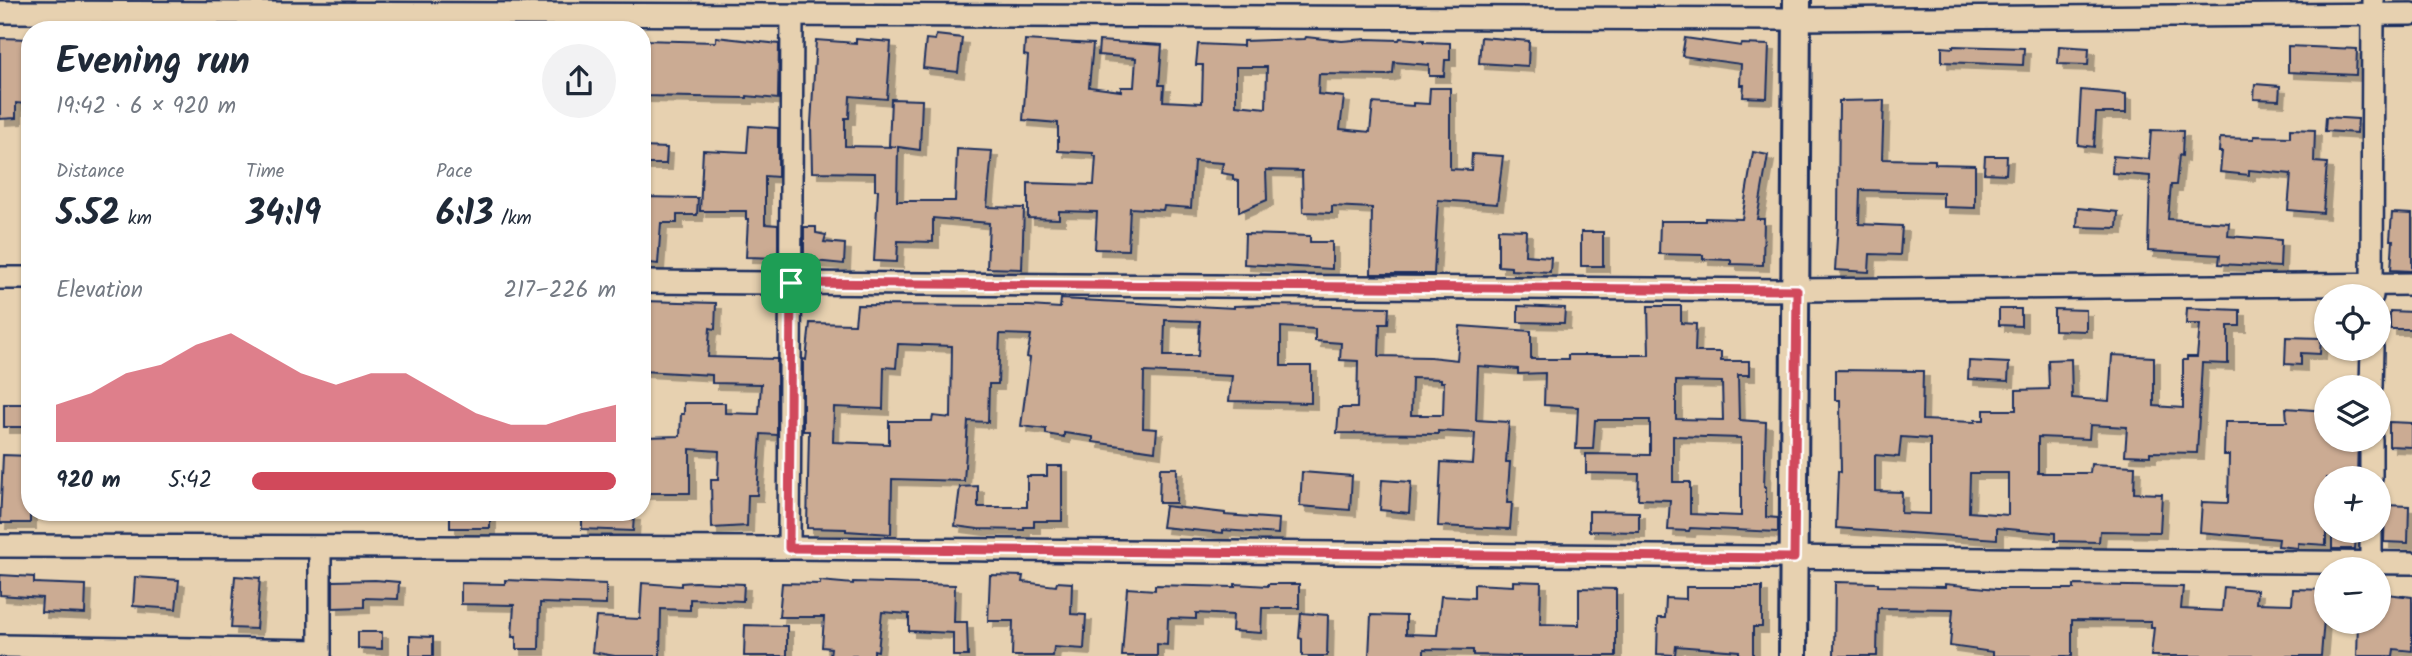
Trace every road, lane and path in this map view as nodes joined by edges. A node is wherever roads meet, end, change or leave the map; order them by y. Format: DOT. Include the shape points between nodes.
graph roads {
  1 [pos="446,7"];
  2 [pos="2373,7"];
  3 [pos="1797,9"];
  4 [pos="0,12"];
  5 [pos="2412,15"];
  6 [pos="792,16"];
  7 [pos="0,278"];
  8 [pos="21,278"];
  9 [pos="651,282"];
  10 [pos="791,283"];
  11 [pos="2372,284"];
  12 [pos="2412,284"];
  13 [pos="2391,287"];
  14 [pos="1797,290"];
  15 [pos="2314,290"];
  16 [pos="0,546"];
  17 [pos="320,548"];
  18 [pos="789,548"];
  19 [pos="1794,558"];
  20 [pos="2314,563"];
  21 [pos="2391,563"];
  22 [pos="2412,563"];
  23 [pos="0,646"];
  24 [pos="320,654"];
  25 [pos="1793,656"];
  1 -- 4 [label="street"];
  1 -- 6 [label="street"];
  2 -- 3 [label="street"];
  2 -- 5 [label="street"];
  2 -- 11 [label="street"];
  3 -- 6 [label="street"];
  3 -- 14 [label="main road"];
  6 -- 10 [label="street"];
  7 -- 8 [label="street"];
  9 -- 10 [label="street"];
  10 -- 14 [label="street"];
  10 -- 18 [label="street"];
  12 -- 13 [label="street"];
  14 -- 15 [label="street"];
  14 -- 19 [label="main road"];
  16 -- 17 [label="street"];
  17 -- 18 [label="street"];
  17 -- 24 [label="street"];
  18 -- 19 [label="street"];
  19 -- 20 [label="street"];
  19 -- 25 [label="main road"];
  21 -- 22 [label="street"];
  23 -- 24 [label="street"];
}
